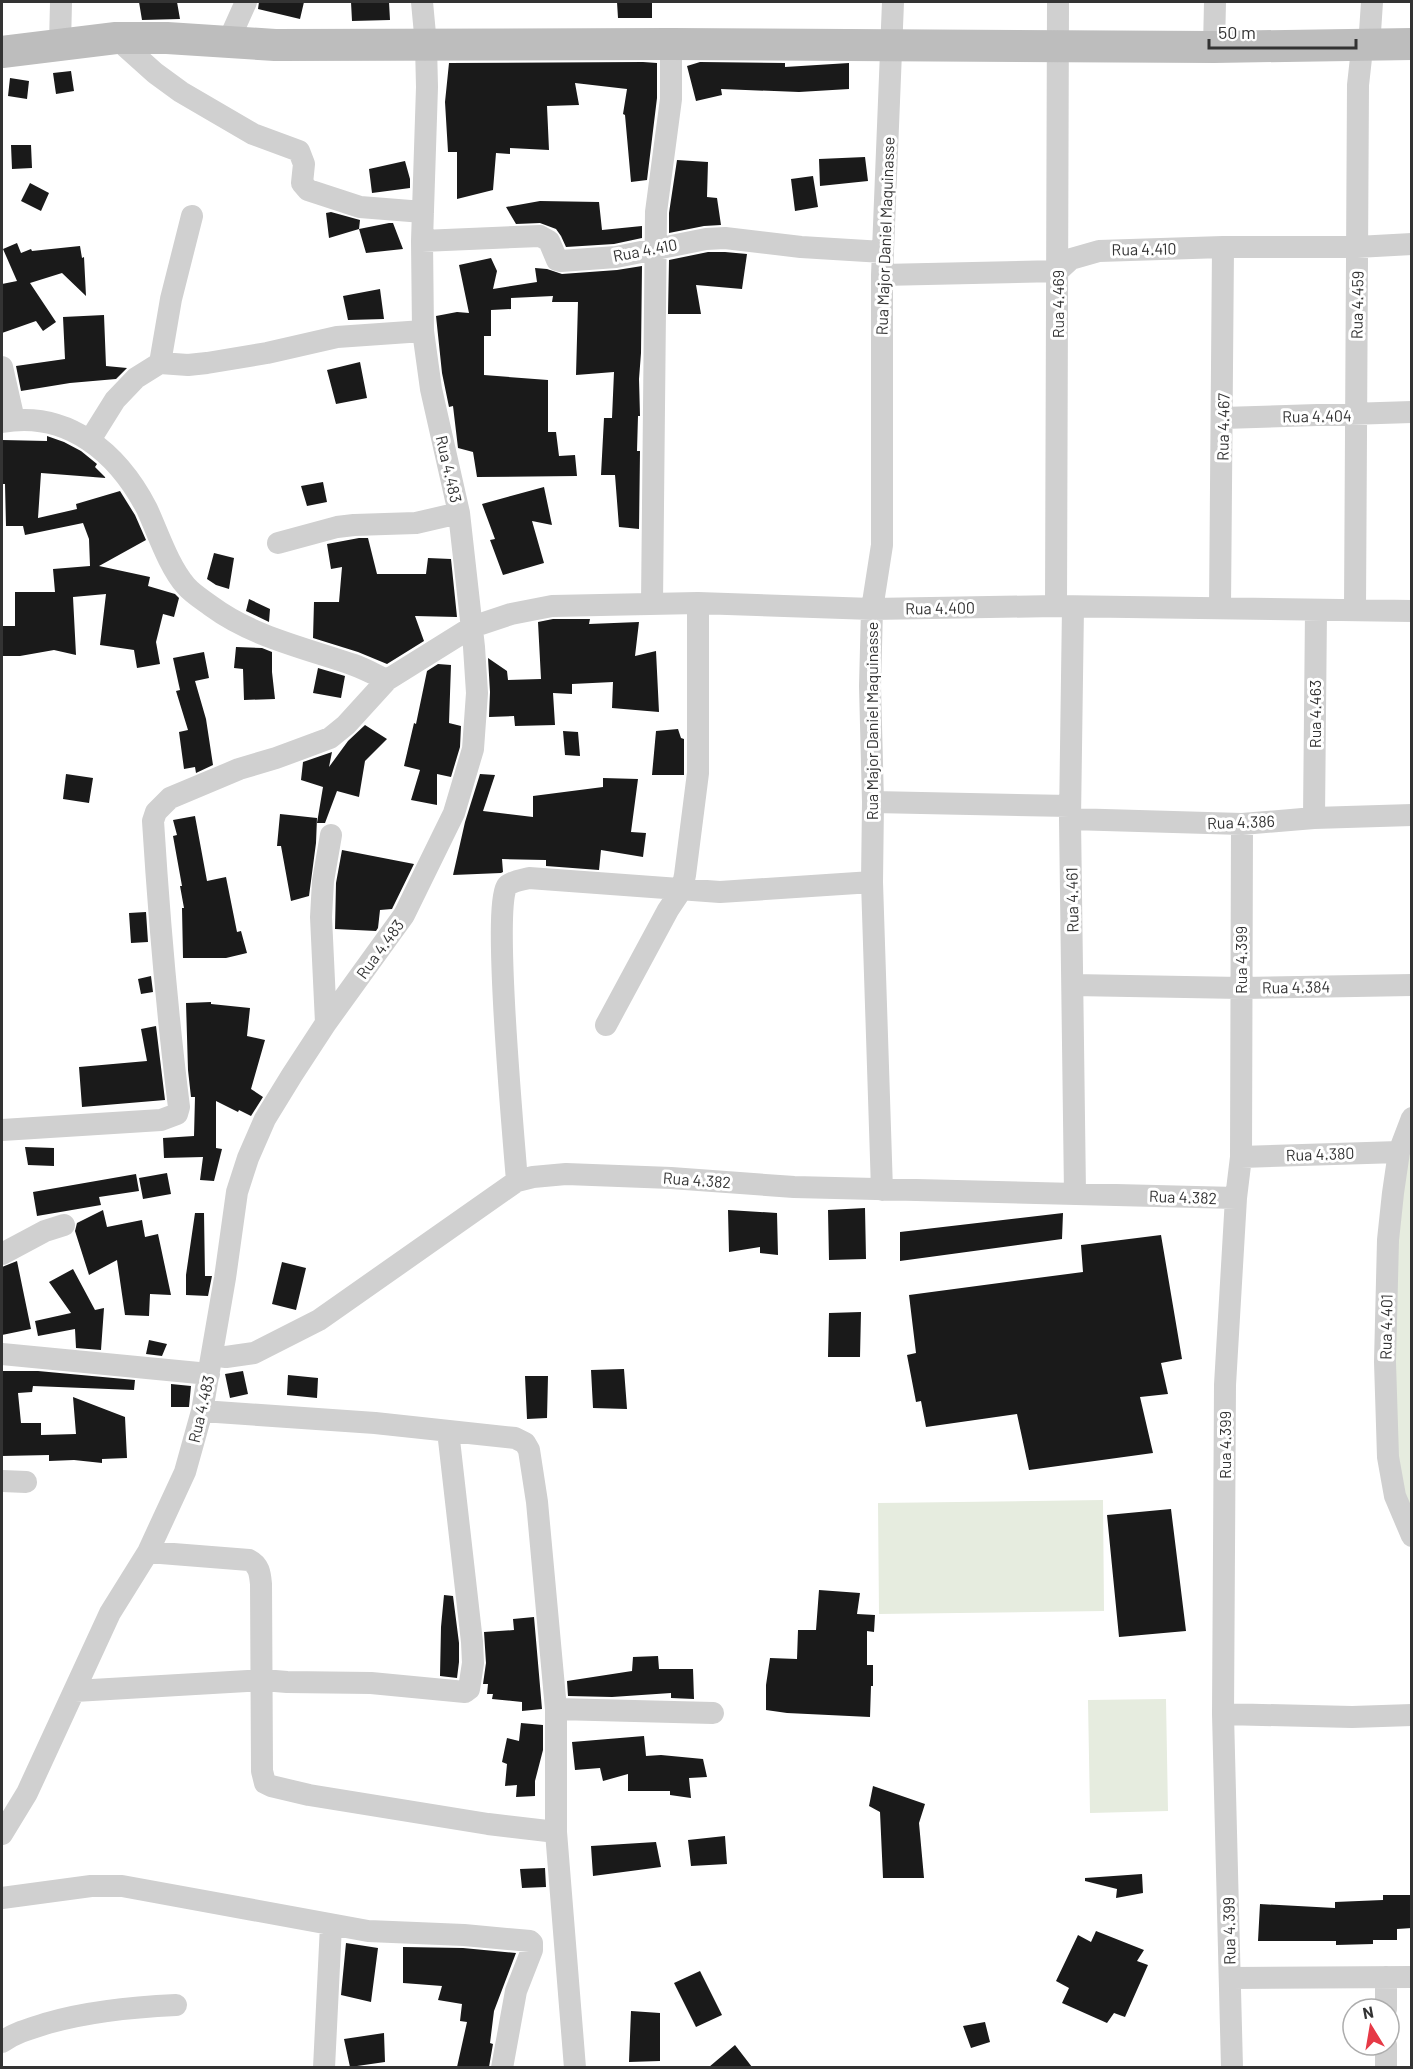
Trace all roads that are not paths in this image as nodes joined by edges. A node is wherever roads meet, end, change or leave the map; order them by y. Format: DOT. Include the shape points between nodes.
graph roads {
  1 [pos="61,2"];
  2 [pos="246,2"];
  3 [pos="422,2"];
  4 [pos="893,2"];
  5 [pos="1058,2"];
  6 [pos="1215,2"];
  7 [pos="1372,2"];
  8 [pos="116,38"];
  9 [pos="228,42"];
  10 [pos="671,44"];
  11 [pos="1412,44"];
  12 [pos="60,45"];
  13 [pos="426,45"];
  14 [pos="892,45"];
  15 [pos="1057,45"];
  16 [pos="1367,45"];
  17 [pos="1214,47"];
  18 [pos="2,52"];
  19 [pos="423,212"];
  20 [pos="192,216"];
  21 [pos="422,241"];
  22 [pos="1412,244"];
  23 [pos="1223,247"];
  24 [pos="1358,247"];
  25 [pos="656,250"];
  26 [pos="883,252"];
  27 [pos="1058,271"];
  28 [pos="882,274"];
  29 [pos="423,331"];
  30 [pos="160,363"];
  31 [pos="2,367"];
  32 [pos="1412,412"];
  33 [pos="1356,415"];
  34 [pos="1223,418"];
  35 [pos="8,421"];
  36 [pos="90,440"];
  37 [pos="459,513"];
  38 [pos="278,543"];
  39 [pos="698,603"];
  40 [pos="652,604"];
  41 [pos="1065,606"];
  42 [pos="1220,608"];
  43 [pos="872,609"];
  44 [pos="1316,610"];
  45 [pos="1354,610"];
  46 [pos="1412,610"];
  47 [pos="472,627"];
  48 [pos="387,680"];
  49 [pos="873,802"];
  50 [pos="1070,812"];
  51 [pos="1412,816"];
  52 [pos="1314,818"];
  53 [pos="1242,824"];
  54 [pos="331,835"];
  55 [pos="872,882"];
  56 [pos="682,889"];
  57 [pos="1073,985"];
  58 [pos="1412,985"];
  59 [pos="1241,988"];
  60 [pos="326,1023"];
  61 [pos="606,1025"];
  62 [pos="1412,1118"];
  63 [pos="2,1130"];
  64 [pos="1400,1152"];
  65 [pos="1241,1156"];
  66 [pos="517,1181"];
  67 [pos="882,1190"];
  68 [pos="1075,1193"];
  69 [pos="1236,1198"];
  70 [pos="64,1225"];
  71 [pos="2,1254"];
  72 [pos="2,1354"];
  73 [pos="211,1364"];
  74 [pos="202,1411"];
  75 [pos="448,1431"];
  76 [pos="2,1480"];
  77 [pos="26,1482"];
  78 [pos="1412,1536"];
  79 [pos="148,1552"];
  80 [pos="262,1680"];
  81 [pos="75,1691"];
  82 [pos="556,1709"];
  83 [pos="713,1713"];
  84 [pos="1223,1714"];
  85 [pos="1412,1715"];
  86 [pos="556,1832"];
  87 [pos="2,1834"];
  88 [pos="2,1898"];
  89 [pos="331,1925"];
  90 [pos="1386,1977"];
  91 [pos="1412,1977"];
  92 [pos="1230,1978"];
  93 [pos="1386,1997"];
  94 [pos="176,2005"];
  95 [pos="2,2042"];
  96 [pos="324,2067"];
  97 [pos="502,2067"];
  98 [pos="575,2067"];
  99 [pos="1232,2067"];
  1 -- 12 [label="street"];
  2 -- 9 [label="street"];
  3 -- 13 [label="street, Rua 4.483"];
  4 -- 14 [label="street, Rua Major Daniel Maquinasse"];
  5 -- 15 [label="street, Rua 4.469"];
  6 -- 17 [label="street"];
  7 -- 16 [label="street, Rua 4.459"];
  8 -- 9 [label="street"];
  8 -- 12 [label="street"];
  8 -- 19 [label="street" via="182,92 253,134 299,151 304,164 302,183 308,190 360,207"];
  9 -- 13 [label="street"];
  10 -- 13 [label="street"];
  10 -- 14 [label="street"];
  10 -- 25 [label="street" via="671,99 656,212"];
  11 -- 16 [label="street"];
  12 -- 18 [label="street"];
  13 -- 19 [label="street, Rua 4.483"];
  14 -- 15 [label="street"];
  14 -- 26 [label="street, Rua Major Daniel Maquinasse"];
  15 -- 17 [label="street"];
  15 -- 27 [label="street, Rua 4.469"];
  16 -- 17 [label="street"];
  16 -- 24 [label="street, Rua 4.459" via="1358,85"];
  19 -- 21 [label="street, Rua 4.483"];
  20 -- 30 [label="street"];
  21 -- 25 [label="street, Rua 4.410" via="540,236 549,240 561,261"];
  21 -- 29 [label="street, Rua 4.483"];
  22 -- 24 [label="street, Rua 4.410"];
  23 -- 24 [label="street, Rua 4.410"];
  23 -- 27 [label="street, Rua 4.410" via="1099,250 1071,259"];
  23 -- 34 [label="street, Rua 4.467"];
  24 -- 33 [label="street, Rua 4.459"];
  25 -- 26 [label="street, Rua 4.410" via="706,238 725,238"];
  25 -- 40 [label="street"];
  26 -- 28 [label="street, Rua Major Daniel Maquinasse"];
  27 -- 28 [label="street"];
  27 -- 41 [label="street, Rua 4.469"];
  28 -- 43 [label="street, Rua Major Daniel Maquinasse" via="882,545"];
  29 -- 30 [label="street" via="337,337 188,365"];
  29 -- 37 [label="street, Rua 4.483" via="431,389"];
  30 -- 36 [label="street" via="136,378 115,400"];
  31 -- 35 [label="street"];
  32 -- 33 [label="street, Rua 4.404"];
  33 -- 34 [label="street, Rua 4.404"];
  33 -- 45 [label="street, Rua 4.459"];
  34 -- 42 [label="street, Rua 4.467"];
  35 -- 36 [label="street" via="49,422"];
  36 -- 48 [label="street" via="114,461 132,486 186,586 243,627 356,665"];
  37 -- 38 [label="street" via="416,523 337,527"];
  37 -- 47 [label="street, Rua 4.483"];
  39 -- 40 [label="street, Rua 4.400"];
  39 -- 43 [label="street, Rua 4.400"];
  39 -- 56 [label="street" via="698,773"];
  40 -- 47 [label="street, Rua 4.400" via="552,606"];
  41 -- 42 [label="street, Rua 4.400"];
  41 -- 43 [label="street, Rua 4.400"];
  41 -- 50 [label="street, Rua 4.461"];
  42 -- 44 [label="street, Rua 4.400"];
  43 -- 49 [label="street, Rua Major Daniel Maquinasse"];
  44 -- 45 [label="street, Rua 4.400"];
  44 -- 52 [label="street, Rua 4.463"];
  45 -- 46 [label="street, Rua 4.400"];
  47 -- 48 [label="street, Rua 4.400"];
  47 -- 60 [label="street, Rua 4.483" via="476,727 454,813 404,915"];
  48 -- 63 [label="street, Rua 4.400" via="330,738 207,781 170,798 156,812 153,821 159,912 177,1114 161,1120"];
  49 -- 50 [label="street, Rua 4.386"];
  49 -- 55 [label="street, Rua Major Daniel Maquinasse"];
  50 -- 53 [label="street, Rua 4.386"];
  50 -- 57 [label="street, Rua 4.461"];
  51 -- 52 [label="street, Rua 4.386"];
  52 -- 53 [label="street, Rua 4.386"];
  53 -- 59 [label="street, Rua 4.399"];
  54 -- 60 [label="street" via="321,917"];
  55 -- 56 [label="street" via="720,892"];
  55 -- 67 [label="street, Rua Major Daniel Maquinasse"];
  56 -- 61 [label="street"];
  56 -- 66 [label="street" via="528,878 506,886 501,921 502,968"];
  57 -- 59 [label="street, Rua 4.384"];
  57 -- 68 [label="street, Rua 4.461"];
  58 -- 59 [label="street, Rua 4.384"];
  59 -- 65 [label="street, Rua 4.399"];
  60 -- 73 [label="street, Rua 4.483" via="265,1119 248,1158 237,1192"];
  62 -- 64 [label="street, Rua 4.401"];
  64 -- 65 [label="street, Rua 4.380"];
  64 -- 78 [label="street, Rua 4.401" via="1388,1240 1386,1406 1388,1457 1395,1496"];
  65 -- 69 [label="street, Rua 4.399"];
  66 -- 67 [label="street, Rua 4.382" via="566,1174"];
  66 -- 73 [label="street, Rua 4.382" via="319,1320 254,1353"];
  67 -- 68 [label="street, Rua 4.382"];
  68 -- 69 [label="street, Rua 4.382"];
  69 -- 84 [label="street, Rua 4.399" via="1225,1385"];
  70 -- 71 [label="street"];
  72 -- 73 [label="street, Rua 4.382"];
  73 -- 74 [label="street, Rua 4.483"];
  74 -- 75 [label="street"];
  74 -- 79 [label="street, Rua 4.483" via="185,1472"];
  75 -- 80 [label="street" via="472,1642 469,1689 465,1692 371,1683"];
  75 -- 82 [label="street" via="515,1438 529,1450"];
  76 -- 77 [label="street"];
  79 -- 80 [label="street" via="240,1558 255,1563 261,1584"];
  79 -- 81 [label="street, Rua 4.483" via="110,1613"];
  80 -- 81 [label="street"];
  80 -- 86 [label="street" via="265,1783 309,1795"];
  81 -- 87 [label="street, Rua 4.483" via="27,1793"];
  82 -- 83 [label="street"];
  82 -- 86 [label="street"];
  84 -- 85 [label="street"];
  84 -- 92 [label="street, Rua 4.399"];
  86 -- 98 [label="street"];
  88 -- 89 [label="street" via="91,1886 122,1886"];
  89 -- 96 [label="street"];
  89 -- 97 [label="street" via="368,1931 530,1941 532,1950 516,1991"];
  90 -- 91 [label="street"];
  90 -- 92 [label="street"];
  90 -- 93 [label="street"];
  92 -- 99 [label="street, Rua 4.399"];
  94 -- 95 [label="street" via="103,2010 23,2030"];
}
